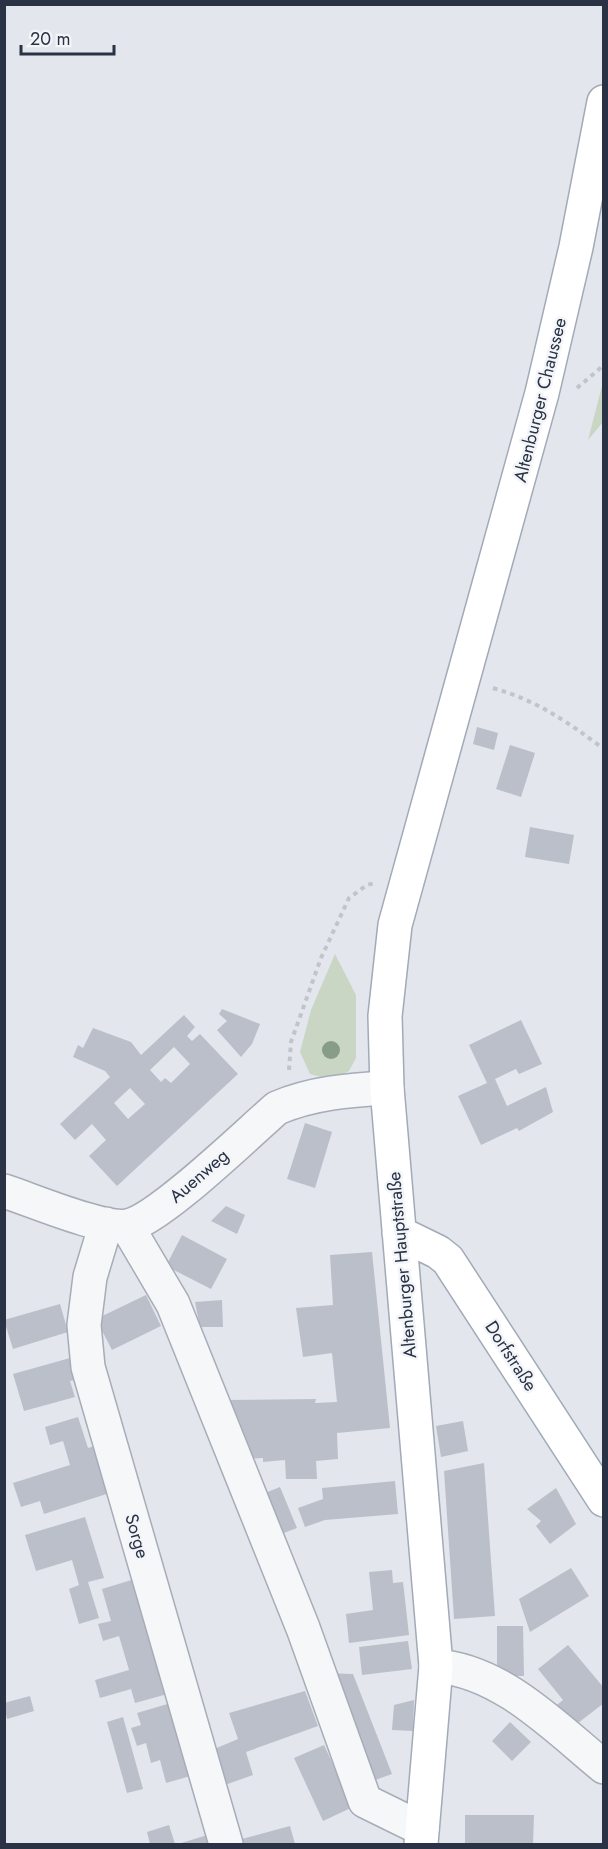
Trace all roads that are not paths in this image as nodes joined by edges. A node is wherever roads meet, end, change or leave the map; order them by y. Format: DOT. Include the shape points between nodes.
graph roads {
  1 [pos="603,102"];
  2 [pos="461,686"];
  3 [pos="387,1088"];
  4 [pos="4,1191"];
  5 [pos="117,1225"];
  6 [pos="399,1233"];
  7 [pos="603,1500"];
  8 [pos="436,1666"];
  9 [pos="603,1767"];
  10 [pos="421,1837"];
  11 [pos="226,1845"];
  1 -- 2 [label="main road, Altenburger Chaussee" via="561,318"];
  2 -- 3 [label="main road, Altenburger Hauptstraße" via="396,925 385,1016"];
  3 -- 5 [label="street, Auenweg" via="321,1094 277,1108 154,1215"];
  3 -- 6 [label="main road, Altenburger Hauptstraße"];
  4 -- 5 [label="street"];
  5 -- 10 [label="street" via="173,1304 303,1628 365,1802"];
  5 -- 11 [label="street, Sorge" via="90,1277 84,1324 88,1366"];
  6 -- 7 [label="main road, Dorfstraße" via="448,1260"];
  6 -- 8 [label="main road, Altenburger Hauptstraße"];
  8 -- 9 [label="street" via="468,1671 492,1683 534,1709"];
  8 -- 10 [label="main road, Altenburger Hauptstraße"];
}
